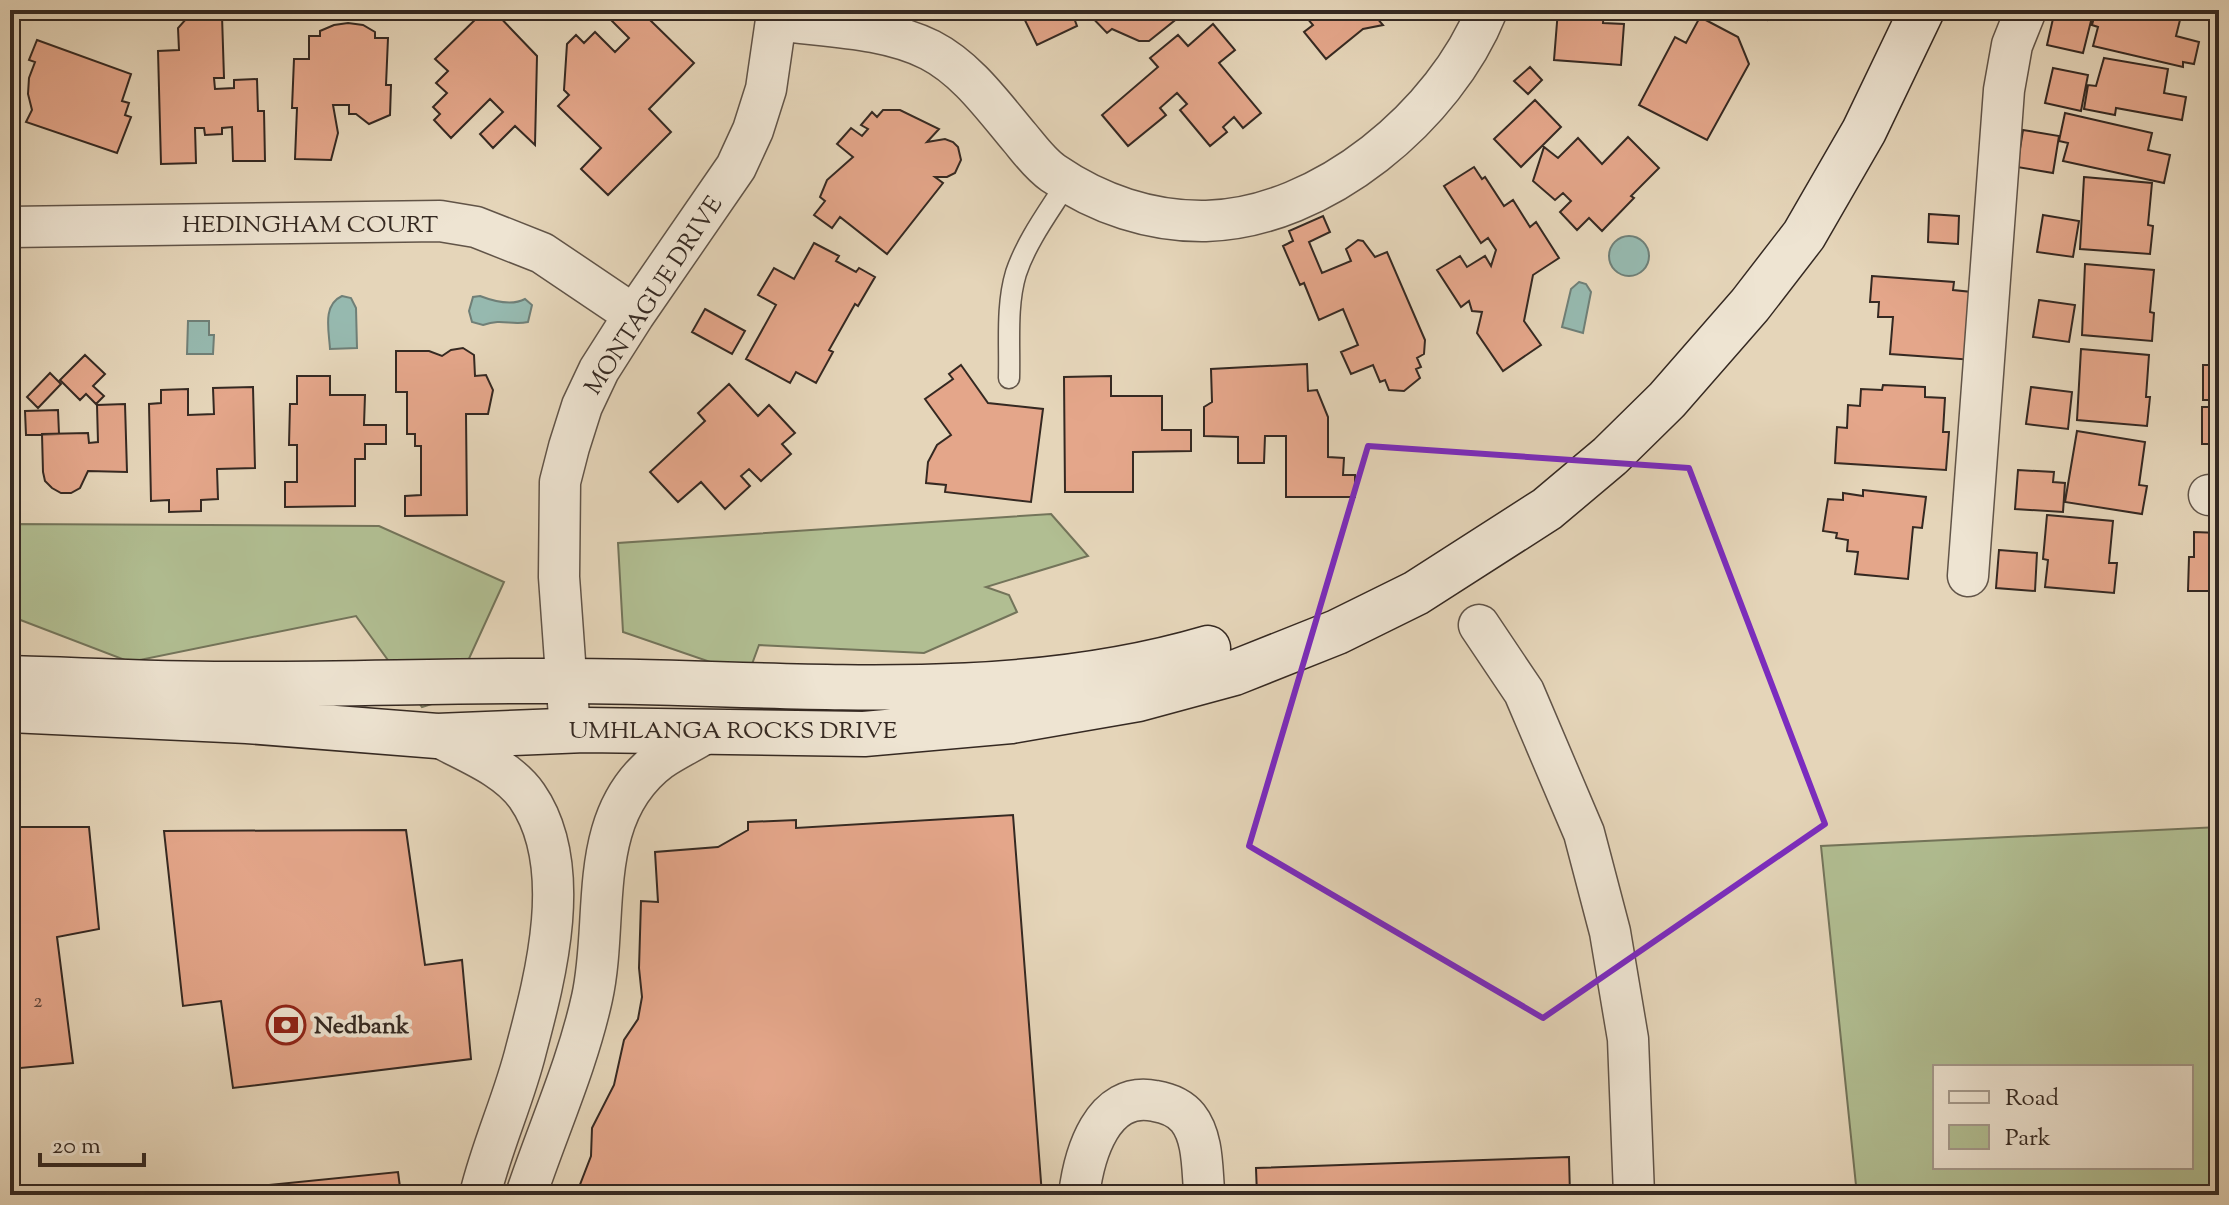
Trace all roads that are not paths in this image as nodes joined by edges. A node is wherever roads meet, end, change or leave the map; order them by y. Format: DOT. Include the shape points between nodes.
graph roads {
  1 [pos="1487,10"];
  2 [pos="1894,10"];
  3 [pos="1922,10"];
  4 [pos="2026,10"];
  5 [pos="776,15"];
  6 [pos="1068,181"];
  7 [pos="10,227"];
  8 [pos="634,315"];
  9 [pos="1009,378"];
  10 [pos="1968,576"];
  11 [pos="1479,625"];
  12 [pos="10,678"];
  13 [pos="566,681"];
  14 [pos="10,710"];
  15 [pos="570,731"];
  16 [pos="709,731"];
  17 [pos="437,736"];
  18 [pos="480,1195"];
  19 [pos="526,1195"];
  20 [pos="1079,1195"];
  21 [pos="1201,1195"];
  22 [pos="1634,1195"];
  1 -- 6 [label="street" via="1447,82 1407,126 1342,176 1290,202 1229,219 1168,219 1127,210"];
  2 -- 13 [label="main road, UMHLANGA ROCKS DRIVE" via="1823,152 1786,213 1690,340 1626,408 1500,510 1365,587 1268,630 1203,650 1151,664 1036,680 947,687"];
  3 -- 16 [label="main road, UMHLANGA ROCKS DRIVE" via="1836,182 1804,235 1750,305 1610,456 1547,509 1416,593 1234,673 1138,699 1011,721 864,734"];
  4 -- 10 [label="street" via="2012,45 2004,90"];
  5 -- 6 [label="street" via="882,34 930,50 964,73 1032,153"];
  5 -- 8 [label="street, MONTAGUE DRIVE" via="766,89 736,167"];
  6 -- 9 [label="lane" via="1015,276"];
  7 -- 8 [label="street, HEDINGHAM COURT" via="440,221 476,227 542,253"];
  8 -- 13 [label="street, MONTAGUE DRIVE" via="582,406 560,482"];
  11 -- 22 [label="street" via="1524,692 1584,833 1610,932 1628,1039"];
  12 -- 13 [label="main road, UMHLANGA ROCKS DRIVE" via="227,684"];
  13 -- 15 [label="street, MONTAGUE DRIVE"];
  14 -- 17 [label="main road, UMHLANGA ROCKS DRIVE"];
  15 -- 16 [label="main road, UMHLANGA ROCKS DRIVE"];
  15 -- 17 [label="main road, UMHLANGA ROCKS DRIVE"];
  16 -- 19 [label="street" via="660,760 633,788 615,819 604,862 592,999 570,1080"];
  17 -- 18 [label="street" via="496,768 526,794 543,825 551,857 553,901 542,979 526,1052"];
  20 -- 21 [label="street" via="1082,1168 1099,1126 1120,1105 1145,1099 1168,1103 1187,1117 1200,1143"];
}
